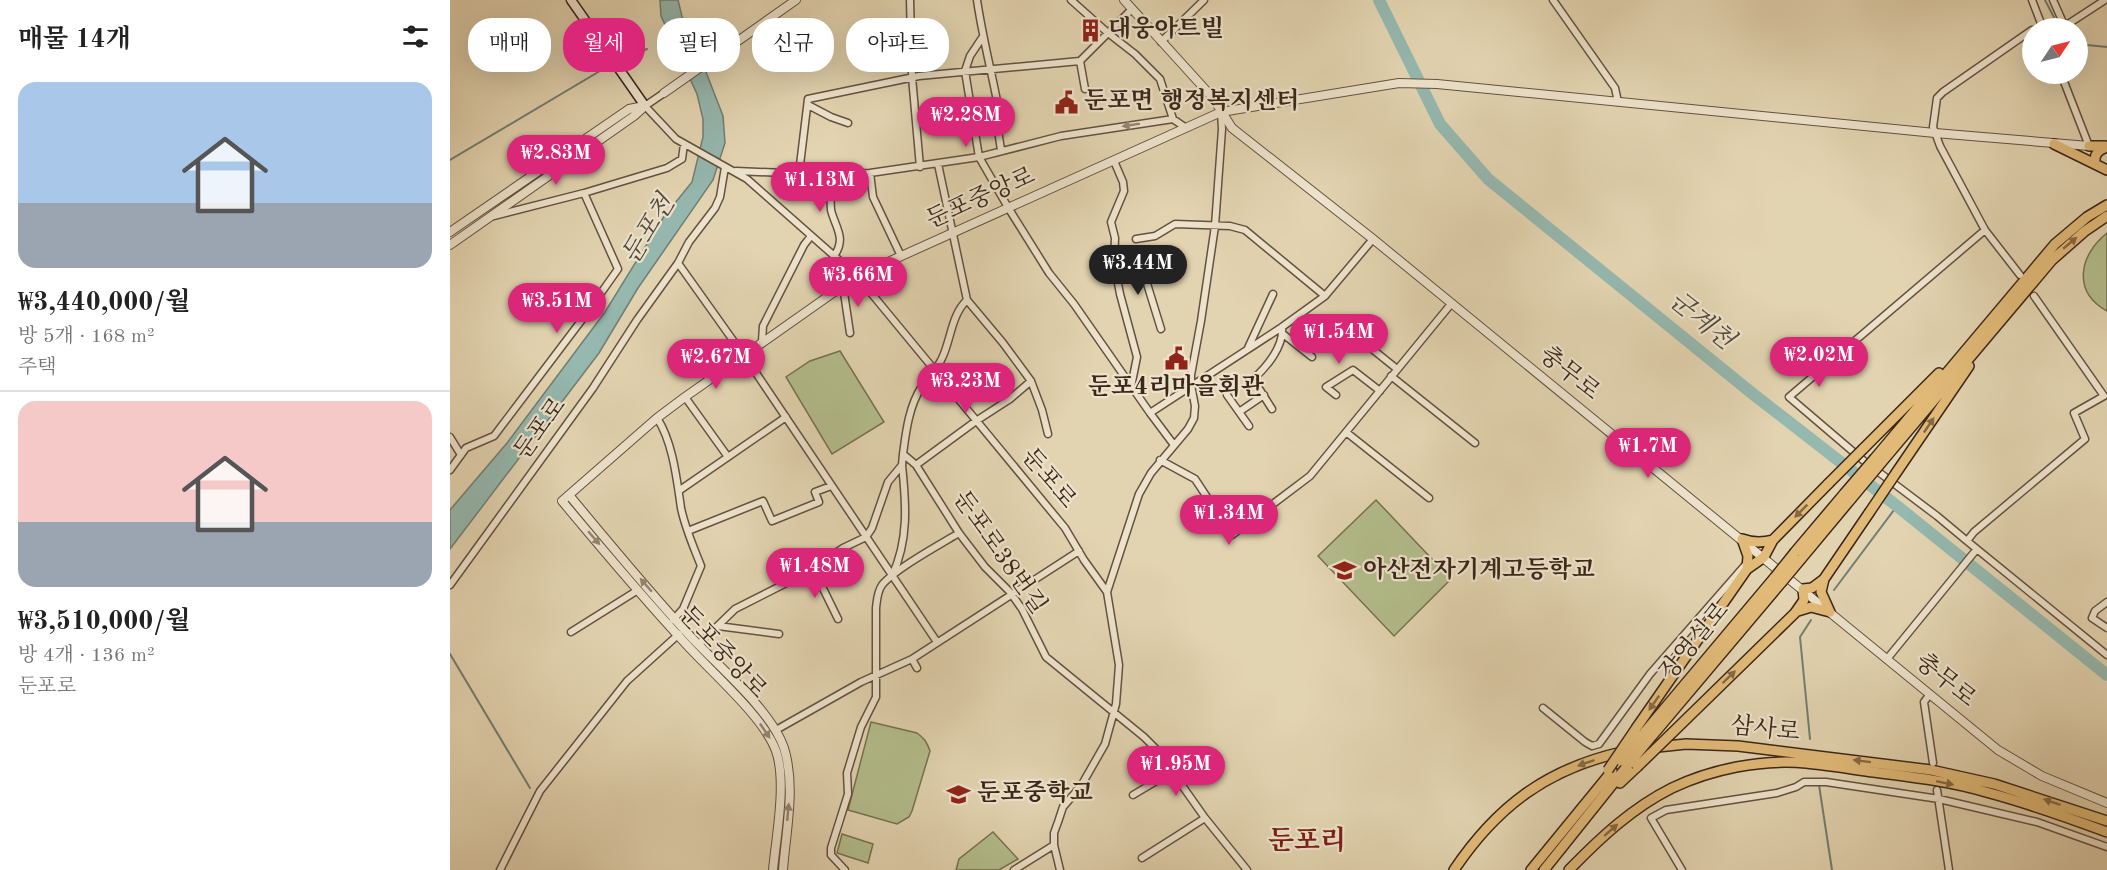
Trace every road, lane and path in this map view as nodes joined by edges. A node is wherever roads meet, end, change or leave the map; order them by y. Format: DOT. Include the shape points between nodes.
graph roads {
  1 [pos="571,0"];
  2 [pos="796,0"];
  3 [pos="910,0"];
  4 [pos="977,0"];
  5 [pos="1071,0"];
  6 [pos="1124,0"];
  7 [pos="1204,0"];
  8 [pos="1553,0"];
  9 [pos="2032,0"];
  10 [pos="2053,0"];
  11 [pos="2105,0"];
  12 [pos="1132,9"];
  13 [pos="2036,18"];
  14 [pos="2059,18"];
  15 [pos="2078,18"];
  16 [pos="1108,33"];
  17 [pos="982,38"];
  18 [pos="2022,39"];
  19 [pos="1161,42"];
  20 [pos="1080,61"];
  21 [pos="991,69"];
  22 [pos="965,71"];
  23 [pos="912,77"];
  24 [pos="2065,84"];
  25 [pos="1085,89"];
  26 [pos="664,93"];
  27 [pos="1618,102"];
  28 [pos="808,105"];
  29 [pos="645,106"];
  30 [pos="1221,112"];
  31 [pos="1173,119"];
  32 [pos="848,123"];
  33 [pos="1186,128"];
  34 [pos="1935,133"];
  35 [pos="2054,144"];
  36 [pos="687,146"];
  37 [pos="2089,146"];
  38 [pos="2107,146"];
  39 [pos="1001,150"];
  40 [pos="979,157"];
  41 [pos="1114,161"];
  42 [pos="938,164"];
  43 [pos="2095,164"];
  44 [pos="724,166"];
  45 [pos="920,167"];
  46 [pos="2107,170"];
  47 [pos="734,171"];
  48 [pos="799,173"];
  49 [pos="870,173"];
  50 [pos="831,175"];
  51 [pos="584,193"];
  52 [pos="2107,205"];
  53 [pos="1009,209"];
  54 [pos="2107,216"];
  55 [pos="490,217"];
  56 [pos="1215,226"];
  57 [pos="1985,230"];
  58 [pos="450,232"];
  59 [pos="951,234"];
  60 [pos="811,236"];
  61 [pos="1373,239"];
  62 [pos="1136,240"];
  63 [pos="450,245"];
  64 [pos="834,256"];
  65 [pos="901,256"];
  66 [pos="678,263"];
  67 [pos="1114,266"];
  68 [pos="2020,275"];
  69 [pos="857,276"];
  70 [pos="843,286"];
  71 [pos="1273,294"];
  72 [pos="1325,296"];
  73 [pos="2034,296"];
  74 [pos="967,300"];
  75 [pos="1451,304"];
  76 [pos="1998,324"];
  77 [pos="1346,328"];
  78 [pos="1161,329"];
  79 [pos="1283,330"];
  80 [pos="1981,331"];
  81 [pos="850,333"];
  82 [pos="762,341"];
  83 [pos="1247,349"];
  84 [pos="743,355"];
  85 [pos="1312,357"];
  86 [pos="1397,369"];
  87 [pos="935,371"];
  88 [pos="1391,376"];
  89 [pos="1031,381"];
  90 [pos="1191,385"];
  91 [pos="1131,387"];
  92 [pos="1380,391"];
  93 [pos="1227,395"];
  94 [pos="1264,395"];
  95 [pos="1336,395"];
  96 [pos="685,397"];
  97 [pos="2106,397"];
  98 [pos="1272,409"];
  99 [pos="1239,412"];
  100 [pos="1150,413"];
  101 [pos="786,417"];
  102 [pos="657,418"];
  103 [pos="976,421"];
  104 [pos="1249,426"];
  105 [pos="1346,432"];
  106 [pos="1048,434"];
  107 [pos="450,437"];
  108 [pos="1475,443"];
  109 [pos="1174,445"];
  110 [pos="903,454"];
  111 [pos="461,455"];
  112 [pos="728,457"];
  113 [pos="1160,460"];
  114 [pos="1878,460"];
  115 [pos="902,465"];
  116 [pos="916,465"];
  117 [pos="450,470"];
  118 [pos="831,486"];
  119 [pos="680,490"];
  120 [pos="569,495"];
  121 [pos="1429,498"];
  122 [pos="688,531"];
  123 [pos="958,533"];
  124 [pos="866,537"];
  125 [pos="1742,539"];
  126 [pos="1773,540"];
  127 [pos="1967,541"];
  128 [pos="1079,551"];
  129 [pos="1974,552"];
  130 [pos="1764,557"];
  131 [pos="1747,565"];
  132 [pos="813,568"];
  133 [pos="892,576"];
  134 [pos="1824,579"];
  135 [pos="450,585"];
  136 [pos="1803,589"];
  137 [pos="638,590"];
  138 [pos="1107,592"];
  139 [pos="1012,594"];
  140 [pos="2107,602"];
  141 [pos="1795,612"];
  142 [pos="1830,612"];
  143 [pos="838,619"];
  144 [pos="671,621"];
  145 [pos="718,626"];
  146 [pos="2107,628"];
  147 [pos="571,632"];
  148 [pos="681,632"];
  149 [pos="779,634"];
  150 [pos="938,642"];
  151 [pos="698,645"];
  152 [pos="2107,655"];
  153 [pos="912,659"];
  154 [pos="1887,659"];
  155 [pos="917,668"];
  156 [pos="876,676"];
  157 [pos="1930,694"];
  158 [pos="1543,708"];
  159 [pos="1115,714"];
  160 [pos="776,730"];
  161 [pos="1645,732"];
  162 [pos="1933,763"];
  163 [pos="1633,766"];
  164 [pos="1173,771"];
  165 [pos="1937,790"];
  166 [pos="1133,795"];
  167 [pos="1939,799"];
  168 [pos="2107,804"];
  169 [pos="1205,818"];
  170 [pos="2107,821"];
  171 [pos="2107,832"];
  172 [pos="1054,845"];
  173 [pos="2107,847"];
  174 [pos="1142,858"];
  175 [pos="500,870"];
  176 [pos="773,870"];
  177 [pos="783,870"];
  178 [pos="845,870"];
  179 [pos="1014,870"];
  180 [pos="1060,870"];
  181 [pos="1247,870"];
  182 [pos="1454,870"];
  183 [pos="1531,870"];
  184 [pos="1544,870"];
  185 [pos="1569,870"];
  186 [pos="1682,870"];
  187 [pos="1949,870"];
  1 -- 29 [label="main road"];
  2 -- 26 [label="street"];
  3 -- 23 [label="street"];
  4 -- 17 [label="street"];
  5 -- 16 [label="street"];
  6 -- 12 [label="street, 충무로"];
  7 -- 19 [label="street"];
  8 -- 27 [label="street" via="1615,88"];
  9 -- 13 [label="street"];
  10 -- 14 [label="street"];
  11 -- 15 [label="street"];
  12 -- 16 [label="street"];
  12 -- 19 [label="street, 충무로"];
  16 -- 20 [label="street"];
  16 -- 31 [label="street" via="1160,79"];
  17 -- 21 [label="street"];
  17 -- 22 [label="street"];
  18 -- 34 [label="street" via="1937,98"];
  19 -- 30 [label="street, 충무로" via="1213,98"];
  20 -- 21 [label="street"];
  20 -- 25 [label="street"];
  21 -- 22 [label="street"];
  21 -- 39 [label="street" via="1001,122 997,124"];
  22 -- 23 [label="street"];
  22 -- 40 [label="street"];
  23 -- 28 [label="street" via="808,99"];
  23 -- 45 [label="street"];
  24 -- 37 [label="street"];
  26 -- 29 [label="street"];
  27 -- 30 [label="street, 둔포중앙로" via="1399,83"];
  27 -- 34 [label="street, 둔포중앙로"];
  28 -- 32 [label="street"];
  28 -- 48 [label="street"];
  29 -- 36 [label="street"];
  29 -- 55 [label="street"];
  29 -- 58 [label="street" via="628,109"];
  30 -- 33 [label="street, 둔포중앙로"];
  30 -- 56 [label="street, 둔포로"];
  30 -- 61 [label="street, 충무로" via="1232,128"];
  31 -- 33 [label="street"];
  31 -- 39 [label="street, one-way" via="1061,136"];
  33 -- 41 [label="street, 둔포중앙로"];
  34 -- 35 [label="street, 둔포중앙로"];
  34 -- 57 [label="street"];
  35 -- 37 [label="street, 둔포중앙로"];
  35 -- 43 [label="main road"];
  36 -- 44 [label="street"];
  36 -- 51 [label="street" via="681,159 667,168"];
  37 -- 38 [label="main road"];
  38 -- 43 [label="main road" via="2096,154"];
  39 -- 40 [label="street"];
  40 -- 42 [label="street"];
  40 -- 53 [label="street"];
  41 -- 53 [label="street, 둔포중앙로"];
  41 -- 67 [label="street" via="1124,182 1111,222"];
  42 -- 45 [label="street"];
  42 -- 59 [label="street"];
  43 -- 46 [label="main road"];
  44 -- 47 [label="street, 둔포로"];
  44 -- 66 [label="street, 둔포로" via="716,208"];
  45 -- 49 [label="street"];
  47 -- 48 [label="street"];
  47 -- 60 [label="street, 둔포로"];
  48 -- 50 [label="street"];
  49 -- 50 [label="street"];
  49 -- 65 [label="street" via="873,197"];
  50 -- 64 [label="street" via="831,211 841,240"];
  51 -- 55 [label="street"];
  51 -- 111 [label="street" via="618,268 494,436 472,444"];
  52 -- 80 [label="main road" via="2055,244"];
  53 -- 59 [label="street, 둔포중앙로"];
  53 -- 91 [label="street" via="1049,273"];
  76 -- 54 [label="main road, one-way" via="2052,260"];
  55 -- 63 [label="street"];
  56 -- 62 [label="street" via="1175,224 1155,236"];
  56 -- 72 [label="street" via="1245,230"];
  56 -- 90 [label="street, 둔포로"];
  57 -- 68 [label="street"];
  57 -- 127 [label="street" via="1789,397"];
  59 -- 65 [label="street, 둔포중앙로"];
  59 -- 74 [label="street"];
  60 -- 64 [label="street, 둔포로"];
  60 -- 82 [label="street" via="763,326"];
  61 -- 72 [label="street"];
  61 -- 75 [label="street, 충무로"];
  64 -- 69 [label="street, 둔포로"];
  65 -- 69 [label="street, 둔포중앙로"];
  66 -- 84 [label="street"];
  66 -- 135 [label="street, 둔포로"];
  67 -- 78 [label="street" via="1140,261"];
  67 -- 91 [label="street" via="1136,349"];
  69 -- 70 [label="street, 둔포중앙로"];
  69 -- 87 [label="street, 둔포로"];
  70 -- 81 [label="street"];
  70 -- 82 [label="street, 둔포중앙로"];
  71 -- 83 [label="street"];
  72 -- 79 [label="street"];
  73 -- 97 [label="street"];
  74 -- 87 [label="street" via="960,307"];
  74 -- 89 [label="street"];
  75 -- 86 [label="street"];
  75 -- 125 [label="street, 충무로"];
  76 -- 114 [label="main road"];
  134 -- 76 [label="main road, one-way, bridge"];
  77 -- 86 [label="street"];
  79 -- 83 [label="street"];
  79 -- 85 [label="street"];
  79 -- 94 [label="street" via="1267,366 1253,379"];
  80 -- 114 [label="main road"];
  80 -- 126 [label="main road, one-way, bridge"];
  82 -- 84 [label="street, 둔포중앙로"];
  83 -- 90 [label="street"];
  84 -- 96 [label="street, 둔포중앙로"];
  84 -- 101 [label="street"];
  86 -- 88 [label="street"];
  87 -- 103 [label="street, 둔포로"];
  87 -- 110 [label="street" via="922,386 911,411"];
  88 -- 92 [label="street"];
  88 -- 108 [label="street"];
  89 -- 103 [label="street" via="995,411"];
  89 -- 106 [label="street"];
  90 -- 100 [label="street"];
  90 -- 109 [label="street, 둔포로" via="1195,406 1192,424"];
  91 -- 100 [label="street"];
  92 -- 95 [label="street" via="1353,370 1326,387"];
  92 -- 105 [label="street"];
  93 -- 99 [label="street"];
  94 -- 98 [label="street"];
  94 -- 99 [label="street"];
  96 -- 102 [label="street, 둔포중앙로"];
  96 -- 112 [label="street"];
  97 -- 127 [label="street" via="2074,413 2085,439"];
  99 -- 104 [label="street"];
  100 -- 109 [label="street"];
  101 -- 112 [label="street"];
  101 -- 118 [label="street"];
  102 -- 119 [label="street" via="666,431"];
  102 -- 120 [label="street, 둔포중앙로"];
  103 -- 116 [label="street"];
  103 -- 128 [label="street, 둔포로" via="1065,528"];
  105 -- 113 [label="street" via="1310,476 1232,535 1195,479"];
  105 -- 121 [label="street"];
  107 -- 111 [label="street"];
  109 -- 113 [label="street, 둔포로"];
  110 -- 115 [label="street"];
  110 -- 116 [label="street, 둔포로38번길"];
  111 -- 117 [label="street"];
  112 -- 119 [label="street"];
  113 -- 138 [label="street, 둔포로" via="1139,494"];
  114 -- 161 [label="main road, 장영실로, bridge"];
  115 -- 124 [label="street" via="888,482"];
  115 -- 133 [label="street" via="904,543"];
  116 -- 123 [label="street, 둔포로38번길"];
  118 -- 122 [label="street" via="815,492 819,502 772,521 763,501"];
  118 -- 124 [label="street"];
  119 -- 122 [label="street"];
  120 -- 137 [label="street, 둔포중앙로, one-way" via="562,501"];
  144 -- 120 [label="street, 둔포중앙로, one-way"];
  122 -- 144 [label="street" via="701,567 682,609"];
  123 -- 133 [label="street"];
  123 -- 139 [label="street, 둔포로38번길"];
  124 -- 132 [label="street"];
  124 -- 133 [label="street"];
  125 -- 126 [label="main road"];
  125 -- 130 [label="street, 충무로"];
  125 -- 131 [label="main road"];
  126 -- 130 [label="main road"];
  127 -- 129 [label="street"];
  128 -- 138 [label="street, 둔포로"];
  128 -- 139 [label="street"];
  129 -- 152 [label="street"];
  129 -- 154 [label="street"];
  130 -- 131 [label="main road"];
  130 -- 136 [label="street, 충무로"];
  131 -- 158 [label="street" via="1650,674 1599,744 1585,742"];
  131 -- 161 [label="main road, one-way"];
  132 -- 143 [label="street"];
  132 -- 145 [label="street" via="735,609"];
  133 -- 150 [label="street"];
  133 -- 156 [label="street" via="878,594"];
  134 -- 136 [label="main road"];
  134 -- 142 [label="main road" via="1821,592"];
  136 -- 141 [label="main road" via="1804,600"];
  136 -- 142 [label="street, 충무로"];
  137 -- 144 [label="street, 둔포중앙로"];
  137 -- 147 [label="street"];
  138 -- 159 [label="street, 둔포로" via="1119,665"];
  139 -- 150 [label="street"];
  139 -- 159 [label="street, 둔포로38번길" via="1046,657"];
  140 -- 146 [label="street" via="2092,618"];
  141 -- 142 [label="main road" via="1811,607"];
  163 -- 141 [label="main road, one-way, bridge"];
  142 -- 154 [label="street, 충무로"];
  144 -- 148 [label="street, 둔포중앙로"];
  145 -- 149 [label="street"];
  145 -- 151 [label="street"];
  148 -- 151 [label="street, 둔포중앙로"];
  148 -- 175 [label="street" via="621,688 540,791"];
  148 -- 176 [label="street, 둔포중앙로, one-way" via="757,719 774,747 780,787"];
  150 -- 153 [label="street"];
  151 -- 160 [label="street, 둔포중앙로"];
  153 -- 155 [label="street"];
  153 -- 156 [label="street"];
  154 -- 157 [label="street, 충무로"];
  156 -- 160 [label="street"];
  156 -- 178 [label="street" via="876,697 861,727 847,773 848,794 831,848 831,855"];
  157 -- 162 [label="street" via="1924,702"];
  157 -- 168 [label="street, 충무로" via="2022,765"];
  159 -- 164 [label="street, 둔포로38번길" via="1144,737"];
  159 -- 172 [label="street, 둔포로" via="1095,763 1063,807"];
  177 -- 160 [label="street, 둔포중앙로, one-way" via="790,788 784,750"];
  161 -- 163 [label="main road, bridge"];
  161 -- 183 [label="main road, bridge"];
  163 -- 184 [label="main road"];
  164 -- 166 [label="street"];
  164 -- 169 [label="street, 둔포로38번길"];
  165 -- 167 [label="street"];
  167 -- 173 [label="street" via="2037,822"];
  167 -- 186 [label="street" via="1804,782 1777,793 1666,810 1651,818"];
  167 -- 187 [label="street"];
  169 -- 174 [label="street"];
  169 -- 181 [label="street, 둔포로38번길"];
  170 -- 182 [label="main road, 삼사로, one-way" via="1994,783 1932,770 1738,746 1652,746 1583,764 1534,785 1494,820"];
  185 -- 171 [label="main road, 삼사로, one-way" via="1637,808 1674,788 1710,774 1770,763 1804,763 1931,780 1984,791"];
  172 -- 179 [label="street"];
  172 -- 180 [label="street, 둔포로"];
}
